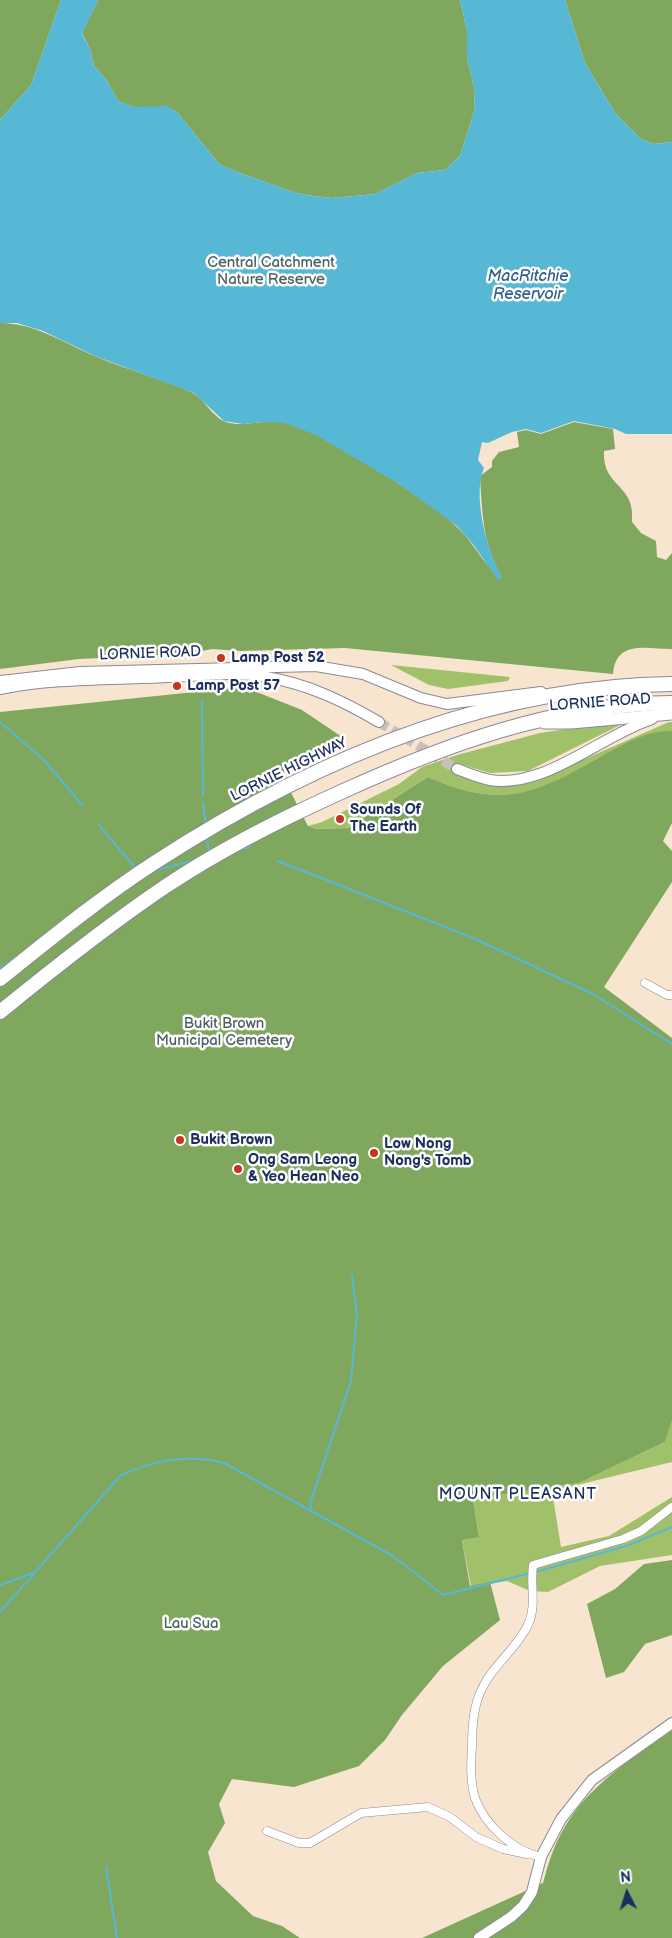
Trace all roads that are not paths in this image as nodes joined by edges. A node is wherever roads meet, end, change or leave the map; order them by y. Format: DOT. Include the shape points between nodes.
graph roads {
  1 [pos="0,681"];
  2 [pos="634,684"];
  3 [pos="672,684"];
  4 [pos="0,689"];
  5 [pos="565,692"];
  6 [pos="669,710"];
  7 [pos="379,722"];
  8 [pos="530,723"];
  9 [pos="458,769"];
  10 [pos="0,979"];
  11 [pos="645,983"];
  12 [pos="672,995"];
  13 [pos="0,1012"];
  14 [pos="672,1507"];
  15 [pos="672,1723"];
  16 [pos="267,1831"];
  17 [pos="538,1856"];
  18 [pos="479,1938"];
  1 -- 5 [label="street, LORNIE ROAD" via="80,672 316,666 363,674 421,698 447,704 535,692"];
  2 -- 3 [label="highway, LORNIE ROAD"];
  2 -- 5 [label="highway, LORNIE HIGHWAY"];
  4 -- 7 [label="street, LORNIE ROAD" via="46,682 232,675 265,677 303,685 347,703"];
  5 -- 10 [label="highway, LORNIE HIGHWAY" via="477,711 391,740 252,804 152,864"];
  6 -- 8 [label="main road, LORNIE ROAD" via="571,723"];
  6 -- 8 [label="highway, LORNIE ROAD" via="623,705"];
  6 -- 9 [label="street" via="617,732 560,765 528,778 490,780"];
  8 -- 13 [label="highway" via="404,763 267,826 166,886"];
  11 -- 12 [label="street"];
  14 -- 17 [label="street" via="623,1539 535,1564 535,1594 528,1625 494,1668 480,1694 472,1726 471,1770 475,1798 486,1818 508,1840"];
  15 -- 17 [label="street" via="592,1780 561,1819"];
  16 -- 17 [label="street" via="299,1843 310,1843 361,1813 428,1807 448,1816 476,1837 503,1849"];
  17 -- 18 [label="street" via="532,1892 523,1906"];
}
